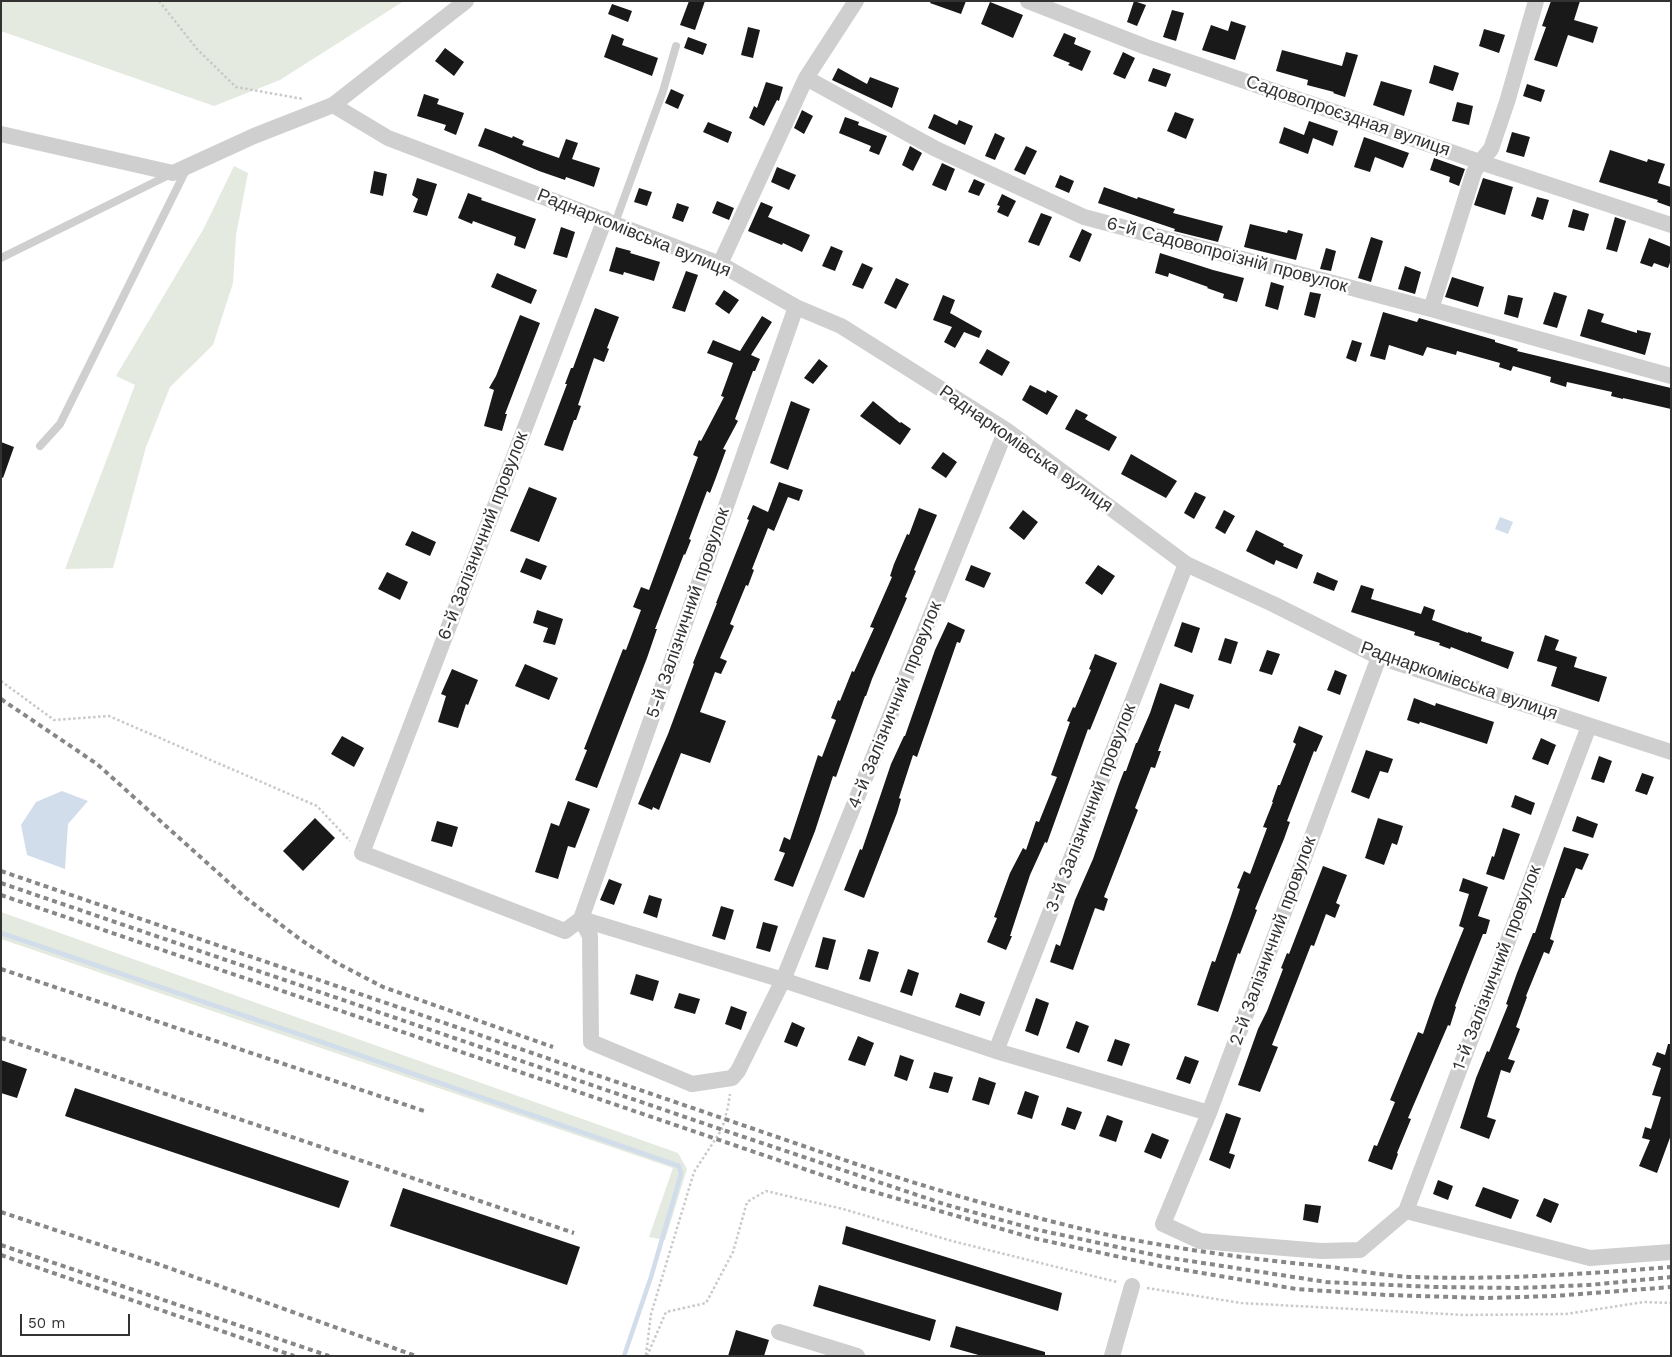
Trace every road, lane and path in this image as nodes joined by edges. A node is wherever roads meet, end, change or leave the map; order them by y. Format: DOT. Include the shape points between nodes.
graph roads {
  1 [pos="159,1"];
  2 [pos="466,1"];
  3 [pos="856,1"];
  4 [pos="1028,1"];
  5 [pos="1536,1"];
  6 [pos="676,46"];
  7 [pos="806,78"];
  8 [pos="304,99"];
  9 [pos="333,105"];
  10 [pos="1,134"];
  11 [pos="1480,162"];
  12 [pos="180,171"];
  13 [pos="610,221"];
  14 [pos="1671,225"];
  15 [pos="1,258"];
  16 [pos="720,264"];
  17 [pos="796,307"];
  18 [pos="1431,310"];
  19 [pos="1671,376"];
  20 [pos="1006,430"];
  21 [pos="40,446"];
  22 [pos="1186,564"];
  23 [pos="1379,657"];
  24 [pos="1,681"];
  25 [pos="1589,726"];
  26 [pos="1671,752"];
  27 [pos="362,853"];
  28 [pos="580,919"];
  29 [pos="783,980"];
  30 [pos="996,1051"];
  31 [pos="732,1078"];
  32 [pos="1209,1113"];
  33 [pos="1406,1211"];
  34 [pos="1671,1252"];
  35 [pos="1132,1286"];
  36 [pos="1671,1303"];
  37 [pos="779,1332"];
  38 [pos="647,1356"];
  39 [pos="857,1356"];
  40 [pos="1112,1356"];
  1 -- 8 [label="path" via="197,49 236,87"];
  2 -- 9 [label="street"];
  3 -- 7 [label="street"];
  4 -- 11 [label="street, Садовопроєздная вулиця" via="1146,46"];
  5 -- 11 [label="street" via="1491,149"];
  6 -- 13 [label="lane" via="663,91"];
  7 -- 16 [label="street"];
  7 -- 18 [label="street, 6-й Садовопроїзній провулок" via="936,149 1084,217"];
  9 -- 12 [label="street" via="254,136"];
  9 -- 13 [label="street, Раднаркомівська вулиця" via="388,138"];
  10 -- 12 [label="street"];
  11 -- 14 [label="street, Садовопроєздная вулиця"];
  11 -- 18 [label="street" via="1474,172"];
  12 -- 15 [label="lane"];
  12 -- 21 [label="lane" via="60,424"];
  13 -- 16 [label="street, Раднаркомівська вулиця"];
  13 -- 27 [label="street, 6-й Залізничний провулок"];
  16 -- 17 [label="street, Раднаркомівська вулиця"];
  17 -- 20 [label="street, Раднаркомівська вулиця" via="842,326"];
  17 -- 28 [label="street, 5-й Залізничний провулок"];
  18 -- 19 [label="street, 6-й Садовопроїзній провулок"];
  20 -- 22 [label="street, Раднаркомівська вулиця"];
  20 -- 29 [label="street, 4-й Залізничний провулок"];
  22 -- 23 [label="street, Раднаркомівська вулиця"];
  22 -- 30 [label="street, 3-й Залізничний провулок"];
  23 -- 25 [label="street, Раднаркомівська вулиця"];
  23 -- 32 [label="street, 2-й Залізничний провулок"];
  24 -- 27 [label="path" via="54,720 109,716 318,806"];
  25 -- 26 [label="street, Раднаркомівська вулиця"];
  25 -- 33 [label="street, 1-й Залізничний провулок"];
  27 -- 28 [label="street" via="565,931"];
  28 -- 29 [label="street"];
  28 -- 31 [label="street" via="590,936 591,1042 692,1084"];
  29 -- 30 [label="street"];
  29 -- 31 [label="street, 4-й Залізничний провулок"];
  30 -- 32 [label="street"];
  31 -- 38 [label="path" via="722,1130 694,1172 651,1314"];
  32 -- 33 [label="street, 2-й Залізничний провулок" via="1163,1224 1200,1241 1321,1251 1360,1250"];
  33 -- 34 [label="street" via="1590,1258"];
  35 -- 36 [label="path" via="1241,1303 1465,1315 1566,1314 1644,1302"];
  35 -- 38 [label="path" via="766,1191 747,1202 733,1252 706,1303 666,1312"];
  35 -- 40 [label="street"];
  37 -- 39 [label="street"];
}
